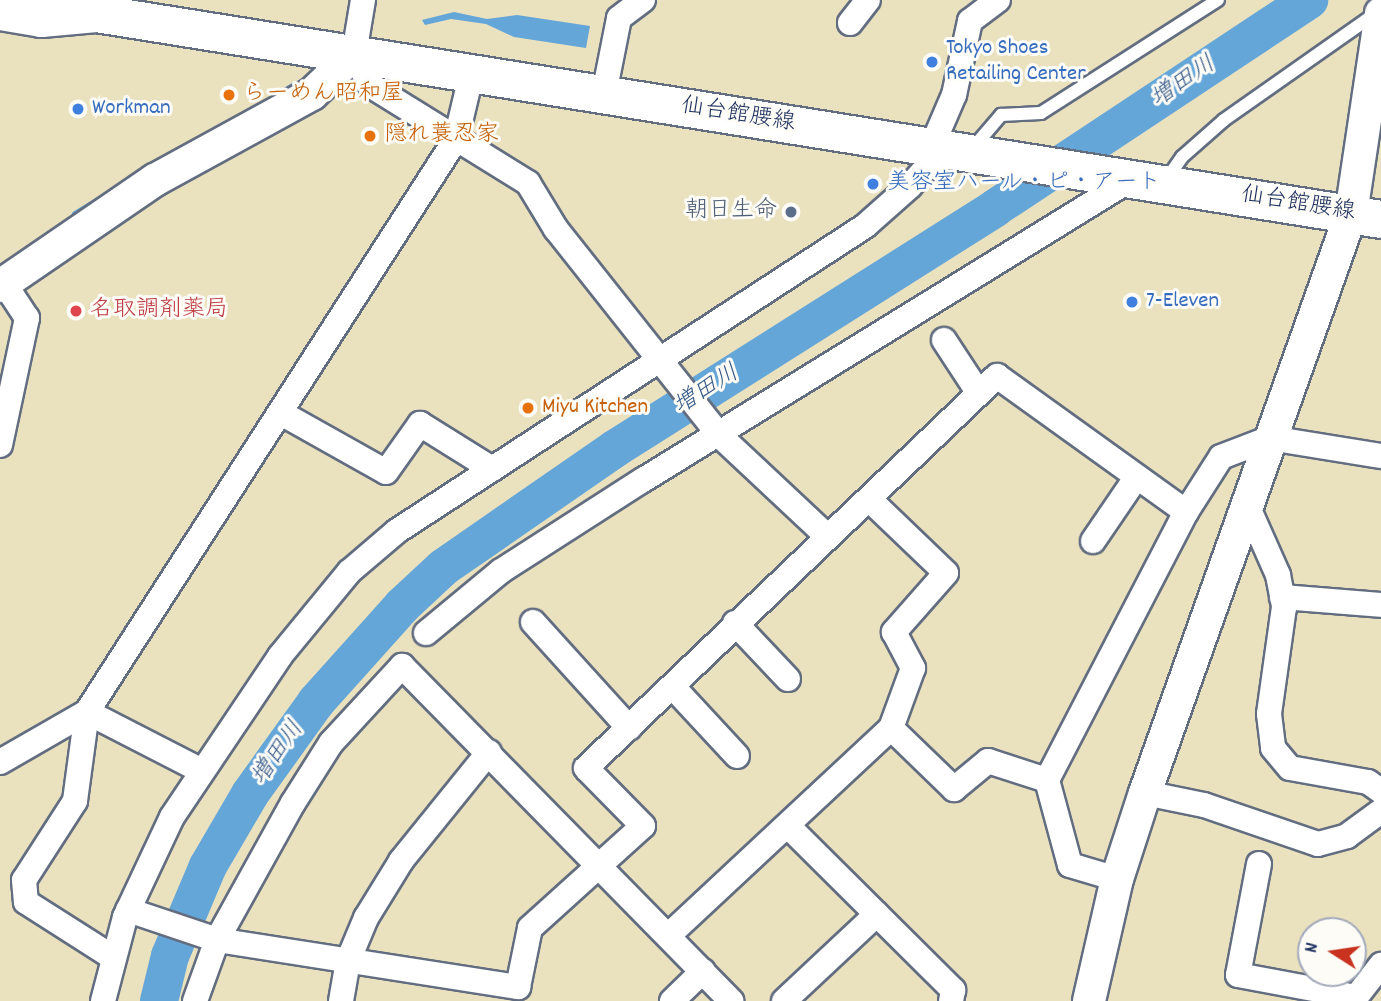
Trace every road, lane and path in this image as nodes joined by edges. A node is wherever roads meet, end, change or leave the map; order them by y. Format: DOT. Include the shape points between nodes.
graph roads {
  1 [pos="363,0"];
  2 [pos="643,0"];
  3 [pos="868,0"];
  4 [pos="998,0"];
  5 [pos="1218,0"];
  6 [pos="80,7"];
  7 [pos="0,11"];
  8 [pos="1381,12"];
  9 [pos="850,23"];
  10 [pos="354,54"];
  11 [pos="1377,69"];
  12 [pos="472,72"];
  13 [pos="604,94"];
  14 [pos="456,139"];
  15 [pos="957,150"];
  16 [pos="1138,178"];
  17 [pos="1366,216"];
  18 [pos="2,284"];
  19 [pos="944,340"];
  20 [pos="661,363"];
  21 [pos="978,392"];
  22 [pos="281,414"];
  23 [pos="719,435"];
  24 [pos="1270,438"];
  25 [pos="0,445"];
  26 [pos="1381,456"];
  27 [pos="492,469"];
  28 [pos="1136,478"];
  29 [pos="870,500"];
  30 [pos="1247,505"];
  31 [pos="1186,512"];
  32 [pos="826,535"];
  33 [pos="1093,541"];
  34 [pos="1282,597"];
  35 [pos="1381,605"];
  36 [pos="533,622"];
  37 [pos="735,623"];
  38 [pos="426,633"];
  39 [pos="788,679"];
  40 [pos="673,687"];
  41 [pos="88,712"];
  42 [pos="629,727"];
  43 [pos="891,728"];
  44 [pos="489,752"];
  45 [pos="737,756"];
  46 [pos="0,762"];
  47 [pos="200,770"];
  48 [pos="1047,780"];
  49 [pos="1381,791"];
  50 [pos="1145,793"];
  51 [pos="1381,811"];
  52 [pos="789,826"];
  53 [pos="1259,864"];
  54 [pos="597,867"];
  55 [pos="1117,879"];
  56 [pos="128,910"];
  57 [pos="877,914"];
  58 [pos="669,935"];
  59 [pos="211,939"];
  60 [pos="114,958"];
  61 [pos="348,961"];
  62 [pos="1381,965"];
  63 [pos="703,971"];
  64 [pos="1355,999"];
  65 [pos="103,1001"];
  66 [pos="194,1001"];
  67 [pos="341,1001"];
  68 [pos="672,1001"];
  69 [pos="731,1001"];
  70 [pos="784,1001"];
  71 [pos="951,1001"];
  72 [pos="1090,1001"];
  1 -- 10 [label="street"];
  2 -- 13 [label="street" via="619,18"];
  3 -- 9 [label="street"];
  4 -- 15 [label="street" via="971,21 954,95"];
  5 -- 15 [label="lane" via="1041,113 1001,116"];
  6 -- 7 [label="main road, 仙台館腰線" via="41,18"];
  6 -- 10 [label="main road, 仙台館腰線"];
  8 -- 11 [label="street"];
  8 -- 16 [label="lane" via="1224,120 1182,157"];
  10 -- 12 [label="main road, 仙台館腰線"];
  10 -- 14 [label="street" via="370,85"];
  10 -- 18 [label="street" via="312,94 155,180"];
  11 -- 17 [label="street"];
  12 -- 13 [label="main road, 仙台館腰線"];
  12 -- 14 [label="street"];
  13 -- 15 [label="main road, 仙台館腰線"];
  14 -- 20 [label="street" via="528,183 556,229"];
  14 -- 22 [label="street"];
  15 -- 16 [label="main road, 仙台館腰線"];
  15 -- 20 [label="street" via="865,226"];
  16 -- 17 [label="main road, 仙台館腰線"];
  16 -- 23 [label="street"];
  17 -- 24 [label="street"];
  18 -- 25 [label="street" via="27,318"];
  19 -- 21 [label="street"];
  20 -- 23 [label="street"];
  20 -- 27 [label="street"];
  21 -- 28 [label="street" via="997,376"];
  21 -- 29 [label="street"];
  22 -- 27 [label="street" via="386,472 420,424"];
  22 -- 41 [label="street"];
  23 -- 32 [label="street"];
  23 -- 38 [label="street" via="501,571"];
  24 -- 26 [label="street"];
  24 -- 30 [label="street"];
  24 -- 31 [label="street" via="1220,457"];
  27 -- 47 [label="street" via="397,531 349,572 280,656"];
  28 -- 31 [label="street"];
  28 -- 33 [label="street"];
  29 -- 32 [label="street"];
  29 -- 43 [label="street" via="946,573 894,632 913,668"];
  30 -- 34 [label="street" via="1267,544"];
  30 -- 50 [label="street"];
  31 -- 48 [label="street"];
  32 -- 37 [label="street"];
  34 -- 35 [label="street"];
  34 -- 49 [label="street" via="1269,714 1273,748 1290,768 1368,782"];
  36 -- 42 [label="street"];
  37 -- 39 [label="street"];
  37 -- 40 [label="street"];
  40 -- 42 [label="street"];
  40 -- 45 [label="street"];
  41 -- 46 [label="street"];
  41 -- 47 [label="street"];
  41 -- 60 [label="street" via="75,801 24,880 26,902"];
  42 -- 54 [label="street" via="586,768 642,826"];
  43 -- 48 [label="street" via="954,789 988,761"];
  43 -- 52 [label="street"];
  44 -- 54 [label="street"];
  44 -- 59 [label="street" via="402,666 331,743"];
  44 -- 61 [label="street" via="401,861 366,918"];
  47 -- 56 [label="street"];
  48 -- 55 [label="street" via="1070,865"];
  50 -- 51 [label="street" via="1204,805 1318,844 1347,836"];
  50 -- 55 [label="street"];
  52 -- 57 [label="street"];
  52 -- 58 [label="street"];
  53 -- 64 [label="street" via="1238,975"];
  54 -- 58 [label="street"];
  54 -- 61 [label="street" via="530,928 518,988"];
  55 -- 72 [label="street"];
  56 -- 59 [label="street"];
  56 -- 60 [label="street"];
  57 -- 70 [label="street"];
  57 -- 71 [label="street" via="953,990"];
  58 -- 63 [label="street"];
  59 -- 61 [label="street"];
  59 -- 66 [label="street"];
  60 -- 65 [label="street"];
  61 -- 67 [label="street"];
  62 -- 64 [label="street"];
  63 -- 68 [label="street"];
  63 -- 69 [label="street"];
}
